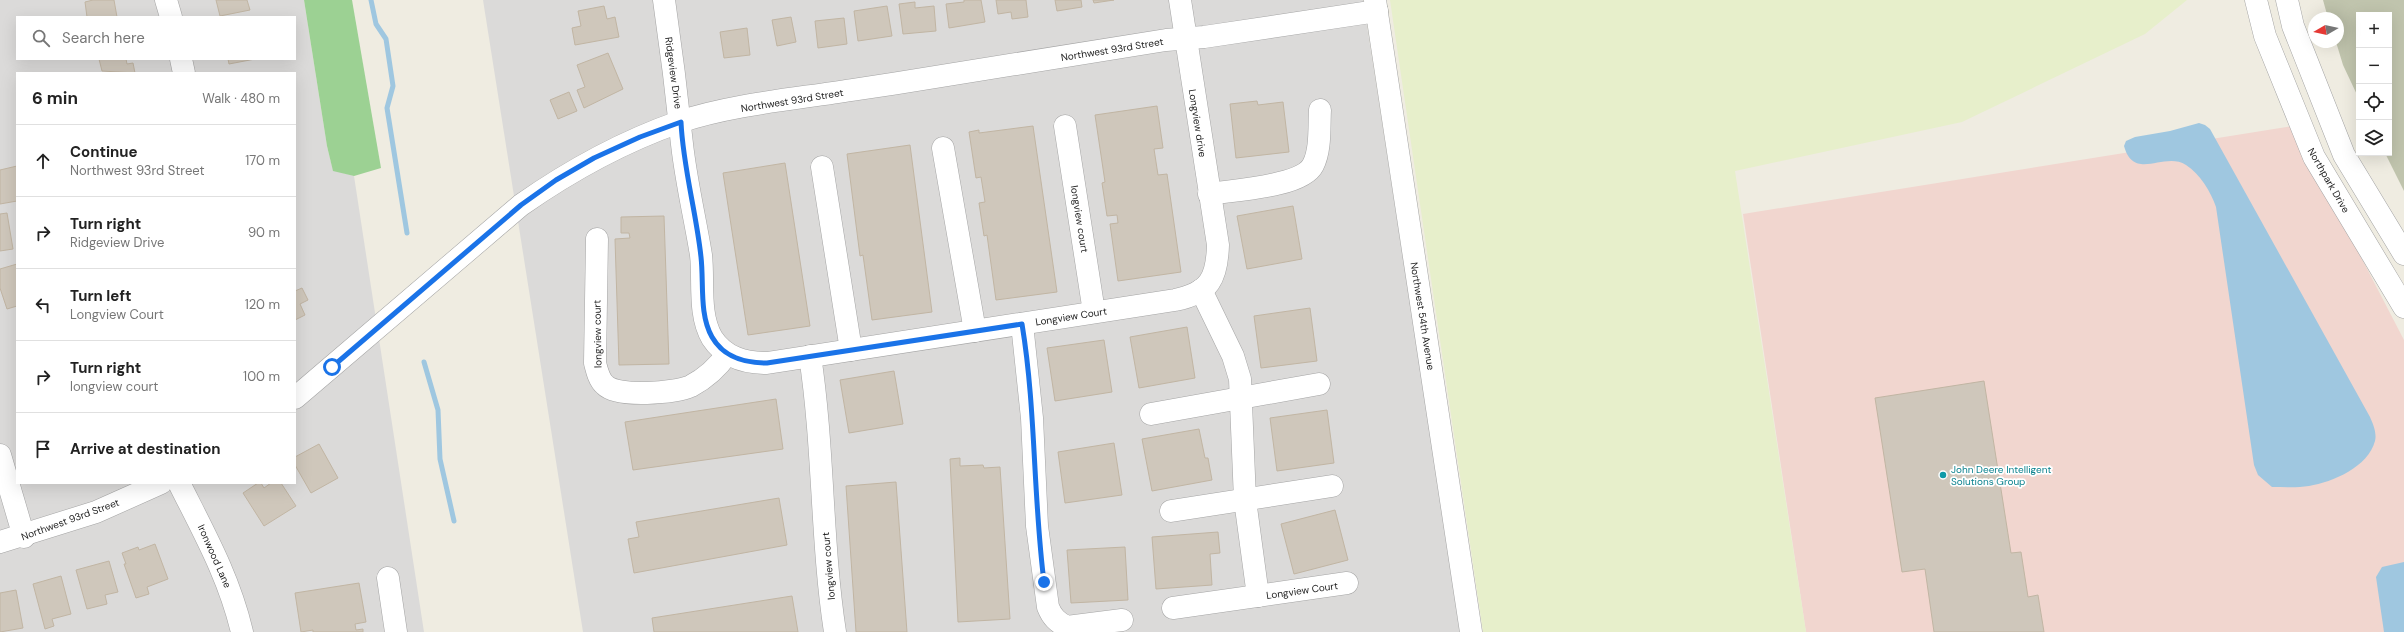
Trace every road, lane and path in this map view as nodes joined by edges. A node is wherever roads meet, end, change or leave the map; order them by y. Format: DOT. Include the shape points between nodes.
graph roads {
  1 [pos="166,0"];
  2 [pos="664,0"];
  3 [pos="1180,0"];
  4 [pos="2256,0"];
  5 [pos="2287,0"];
  6 [pos="1376,6"];
  7 [pos="171,16"];
  8 [pos="2293,26"];
  9 [pos="2265,36"];
  10 [pos="1186,39"];
  11 [pos="181,60"];
  12 [pos="184,72"];
  13 [pos="1320,110"];
  14 [pos="681,122"];
  15 [pos="1065,126"];
  16 [pos="943,148"];
  17 [pos="822,167"];
  18 [pos="1209,194"];
  19 [pos="597,239"];
  20 [pos="1218,245"];
  21 [pos="2404,254"];
  22 [pos="1201,290"];
  23 [pos="2404,307"];
  24 [pos="1094,312"];
  25 [pos="1022,324"];
  26 [pos="975,331"];
  27 [pos="851,350"];
  28 [pos="727,354"];
  29 [pos="810,356"];
  30 [pos="1319,384"];
  31 [pos="296,397"];
  32 [pos="1241,397"];
  33 [pos="1151,414"];
  34 [pos="0,455"];
  35 [pos="159,484"];
  36 [pos="180,484"];
  37 [pos="1332,486"];
  38 [pos="1245,500"];
  39 [pos="1170,511"];
  40 [pos="24,536"];
  41 [pos="0,542"];
  42 [pos="388,578"];
  43 [pos="1347,583"];
  44 [pos="1258,596"];
  45 [pos="1173,608"];
  46 [pos="1122,620"];
  47 [pos="242,632"];
  48 [pos="396,632"];
  49 [pos="835,632"];
  50 [pos="1471,632"];
  1 -- 7 [label="street"];
  2 -- 14 [label="street, Ridgeview Drive"];
  3 -- 10 [label="street, Longview drive"];
  4 -- 9 [label="street, Northpark Drive"];
  5 -- 8 [label="street"];
  6 -- 10 [label="street, Northwest 93rd Street"];
  6 -- 50 [label="street, Northwest 54th Avenue"];
  8 -- 9 [label="street"];
  8 -- 21 [label="street" via="2344,154"];
  9 -- 23 [label="street, Northpark Drive" via="2314,157"];
  10 -- 14 [label="street, Northwest 93rd Street" via="750,106"];
  10 -- 18 [label="street, Longview drive"];
  11 -- 12 [label="street"];
  13 -- 18 [label="street" via="1317,149 1309,171 1288,181"];
  14 -- 28 [label="street, Ridgeview Drive" via="682,144 701,256 707,325 713,338"];
  14 -- 31 [label="street, Northwest 93rd Street" via="594,158 556,180 521,205"];
  15 -- 24 [label="street, longview court"];
  16 -- 26 [label="street"];
  17 -- 27 [label="street"];
  18 -- 20 [label="street, Longview drive"];
  19 -- 28 [label="street, longview court" via="595,363 605,385 615,391 673,391 707,377"];
  20 -- 22 [label="street, Longview Court" via="1217,268 1211,280"];
  22 -- 24 [label="street, Longview Court" via="1189,297 1175,300"];
  22 -- 32 [label="street, Longview Court" via="1233,356 1240,379"];
  24 -- 25 [label="street, Longview Court"];
  25 -- 26 [label="street, Longview Court"];
  25 -- 46 [label="street, longview court" via="1032,418 1037,526 1050,612 1059,623 1067,626"];
  26 -- 27 [label="street, Longview Court"];
  27 -- 29 [label="street, Longview Court"];
  28 -- 29 [label="street, Longview Court" via="752,363"];
  29 -- 49 [label="street, longview court" via="820,433 826,566"];
  30 -- 32 [label="street"];
  32 -- 33 [label="street"];
  32 -- 38 [label="street, Longview Court"];
  34 -- 40 [label="street"];
  35 -- 40 [label="street, Northwest 93rd Street" via="96,512"];
  36 -- 47 [label="street, Ironwood Lane" via="221,565"];
  37 -- 38 [label="street"];
  38 -- 39 [label="street"];
  38 -- 44 [label="street, Longview Court"];
  40 -- 41 [label="street, Northwest 93rd Street"];
  42 -- 48 [label="street"];
  43 -- 44 [label="street, Longview Court"];
  44 -- 45 [label="street, Longview Court"];
}
